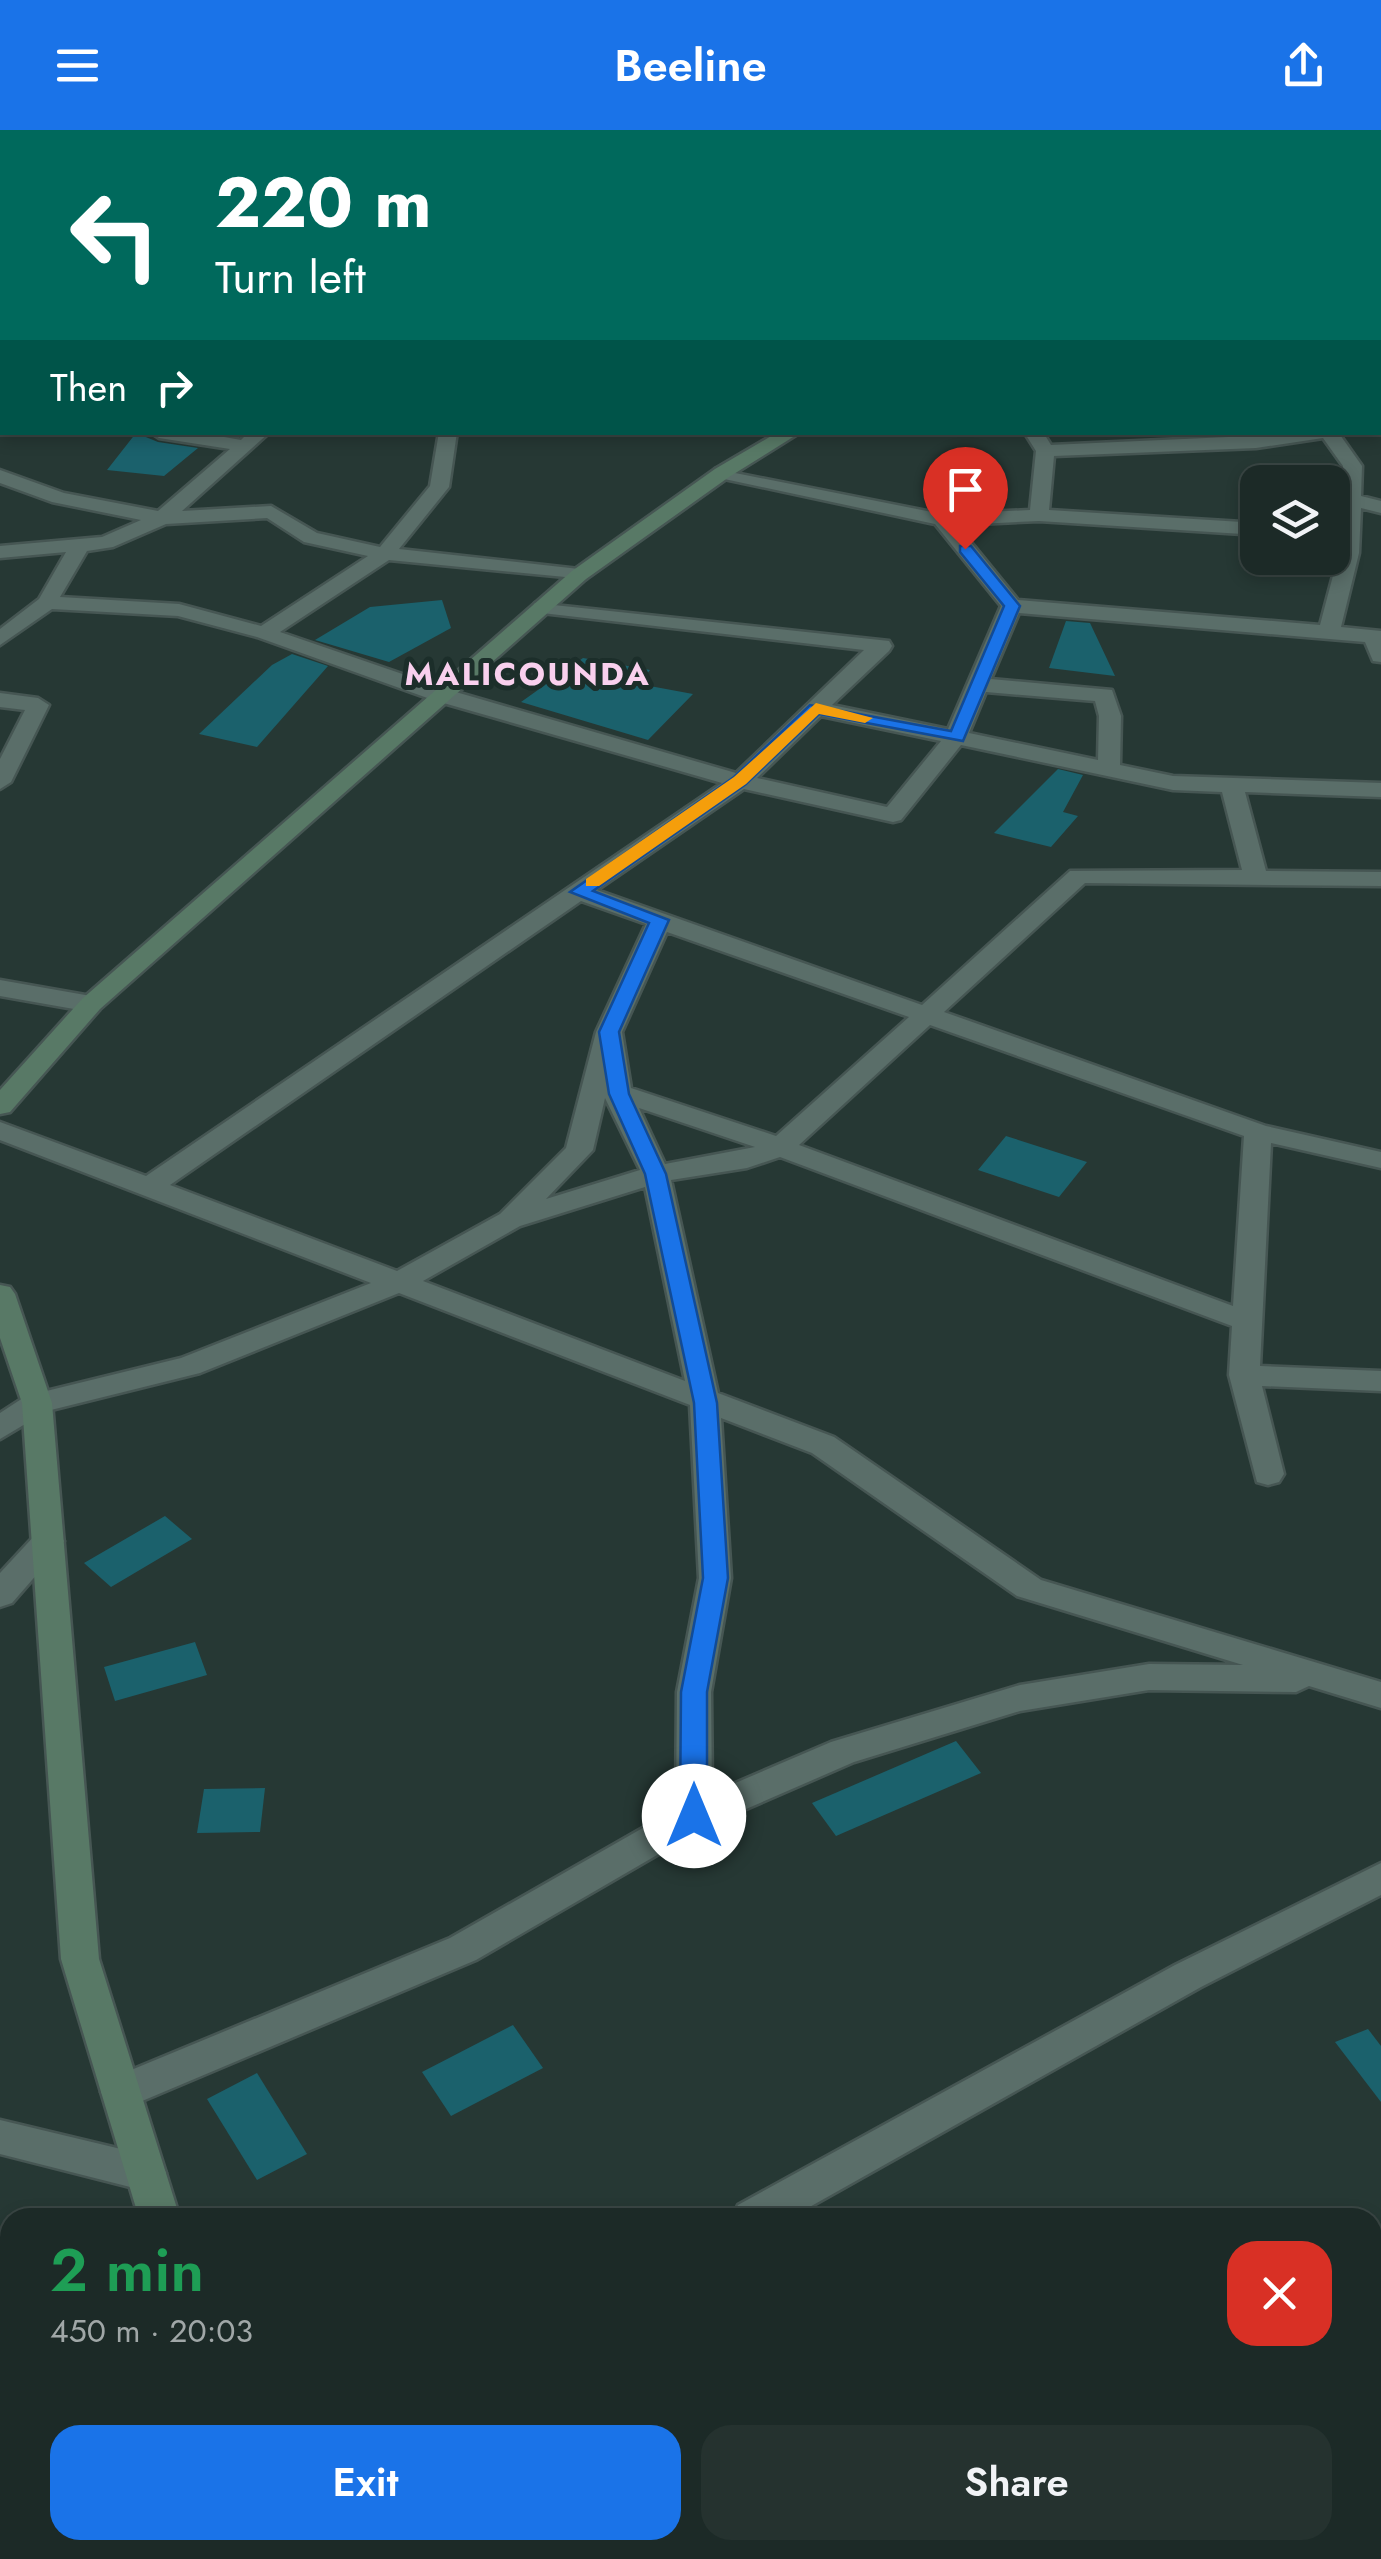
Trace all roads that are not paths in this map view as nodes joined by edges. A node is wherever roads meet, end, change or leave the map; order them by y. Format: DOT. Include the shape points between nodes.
graph roads {
  1 [pos="178,435"];
  2 [pos="257,435"];
  3 [pos="448,435"];
  4 [pos="787,435"];
  5 [pos="1035,435"];
  6 [pos="1313,435"];
  7 [pos="1330,435"];
  8 [pos="244,446"];
  9 [pos="1045,452"];
  10 [pos="722,472"];
  11 [pos="0,476"];
  12 [pos="1352,500"];
  13 [pos="1350,507"];
  14 [pos="1381,507"];
  15 [pos="1039,515"];
  16 [pos="162,518"];
  17 [pos="942,520"];
  18 [pos="1240,528"];
  19 [pos="80,546"];
  20 [pos="0,552"];
  21 [pos="386,554"];
  22 [pos="579,575"];
  23 [pos="1337,575"];
  24 [pos="47,603"];
  25 [pos="1012,606"];
  26 [pos="542,607"];
  27 [pos="1330,632"];
  28 [pos="264,634"];
  29 [pos="0,639"];
  30 [pos="1381,656"];
  31 [pos="979,685"];
  32 [pos="441,696"];
  33 [pos="0,700"];
  34 [pos="816,708"];
  35 [pos="956,738"];
  36 [pos="1108,769"];
  37 [pos="740,781"];
  38 [pos="0,782"];
  39 [pos="1232,784"];
  40 [pos="1381,790"];
  41 [pos="1256,878"];
  42 [pos="1381,879"];
  43 [pos="579,892"];
  44 [pos="660,920"];
  45 [pos="0,988"];
  46 [pos="90,1004"];
  47 [pos="924,1014"];
  48 [pos="606,1089"];
  49 [pos="0,1106"];
  50 [pos="0,1130"];
  51 [pos="1258,1132"];
  52 [pos="781,1147"];
  53 [pos="1381,1160"];
  54 [pos="656,1174"];
  55 [pos="148,1187"];
  56 [pos="510,1220"];
  57 [pos="400,1282"];
  58 [pos="0,1294"];
  59 [pos="1246,1321"];
  60 [pos="1244,1374"];
  61 [pos="1381,1380"];
  62 [pos="37,1403"];
  63 [pos="705,1403"];
  64 [pos="0,1428"];
  65 [pos="1268,1474"];
  66 [pos="48,1541"];
  67 [pos="0,1595"];
  68 [pos="1330,1679"];
  69 [pos="1381,1694"];
  70 [pos="694,1816"];
  71 [pos="1381,1878"];
  72 [pos="122,2092"];
  73 [pos="0,2136"];
  74 [pos="146,2173"];
  75 [pos="157,2208"];
  76 [pos="770,2208"];
  1 -- 8 [label="street"];
  2 -- 8 [label="street"];
  3 -- 21 [label="street" via="439,488"];
  4 -- 10 [label="main road"];
  5 -- 9 [label="street"];
  6 -- 9 [label="street"];
  7 -- 12 [label="street" via="1353,466"];
  8 -- 16 [label="street"];
  9 -- 15 [label="street"];
  10 -- 17 [label="street"];
  10 -- 22 [label="main road"];
  11 -- 16 [label="street" via="59,498"];
  12 -- 13 [label="street"];
  12 -- 14 [label="street"];
  15 -- 17 [label="street"];
  15 -- 18 [label="street"];
  16 -- 19 [label="street" via="106,543"];
  16 -- 21 [label="street" via="271,512 310,538"];
  17 -- 25 [label="street"];
  19 -- 20 [label="street"];
  19 -- 24 [label="street"];
  21 -- 22 [label="street"];
  21 -- 28 [label="street"];
  22 -- 26 [label="main road"];
  23 -- 27 [label="street"];
  24 -- 28 [label="street" via="179,610"];
  24 -- 29 [label="street"];
  25 -- 27 [label="street"];
  25 -- 31 [label="street"];
  26 -- 32 [label="main road"];
  26 -- 34 [label="street" via="881,646"];
  27 -- 30 [label="street" via="1374,636"];
  28 -- 32 [label="street"];
  31 -- 35 [label="street"];
  31 -- 36 [label="street" via="1104,694"];
  32 -- 37 [label="street"];
  32 -- 46 [label="main road"];
  33 -- 38 [label="street" via="38,705"];
  34 -- 35 [label="street"];
  34 -- 37 [label="street"];
  35 -- 36 [label="street"];
  35 -- 37 [label="street" via="894,816"];
  36 -- 39 [label="street"];
  37 -- 43 [label="street"];
  39 -- 40 [label="street"];
  39 -- 41 [label="street"];
  41 -- 42 [label="street"];
  41 -- 47 [label="street" via="1079,876"];
  43 -- 44 [label="street"];
  43 -- 55 [label="street"];
  44 -- 47 [label="street"];
  44 -- 48 [label="street" via="609,1032"];
  45 -- 46 [label="street"];
  46 -- 49 [label="main road"];
  47 -- 51 [label="street"];
  47 -- 52 [label="street"];
  48 -- 52 [label="street"];
  48 -- 54 [label="street"];
  48 -- 56 [label="street" via="579,1150"];
  50 -- 55 [label="street"];
  51 -- 53 [label="street"];
  51 -- 59 [label="street"];
  52 -- 54 [label="street" via="747,1160"];
  52 -- 59 [label="street"];
  54 -- 56 [label="street"];
  54 -- 63 [label="street"];
  55 -- 57 [label="street"];
  56 -- 57 [label="street"];
  57 -- 62 [label="street" via="190,1366"];
  57 -- 63 [label="street"];
  58 -- 62 [label="main road"];
  59 -- 60 [label="street"];
  60 -- 61 [label="street"];
  60 -- 65 [label="street"];
  62 -- 64 [label="street"];
  62 -- 66 [label="main road"];
  63 -- 68 [label="street" via="823,1445 1029,1588"];
  63 -- 70 [label="street" via="715,1578 694,1692"];
  66 -- 67 [label="street"];
  66 -- 72 [label="main road" via="80,1958"];
  68 -- 69 [label="street"];
  68 -- 70 [label="street" via="1149,1677 1020,1698 843,1752"];
  70 -- 72 [label="street" via="464,1949"];
  71 -- 76 [label="street" via="1188,1976"];
  72 -- 74 [label="main road"];
  73 -- 74 [label="street"];
  74 -- 75 [label="main road"];
}
